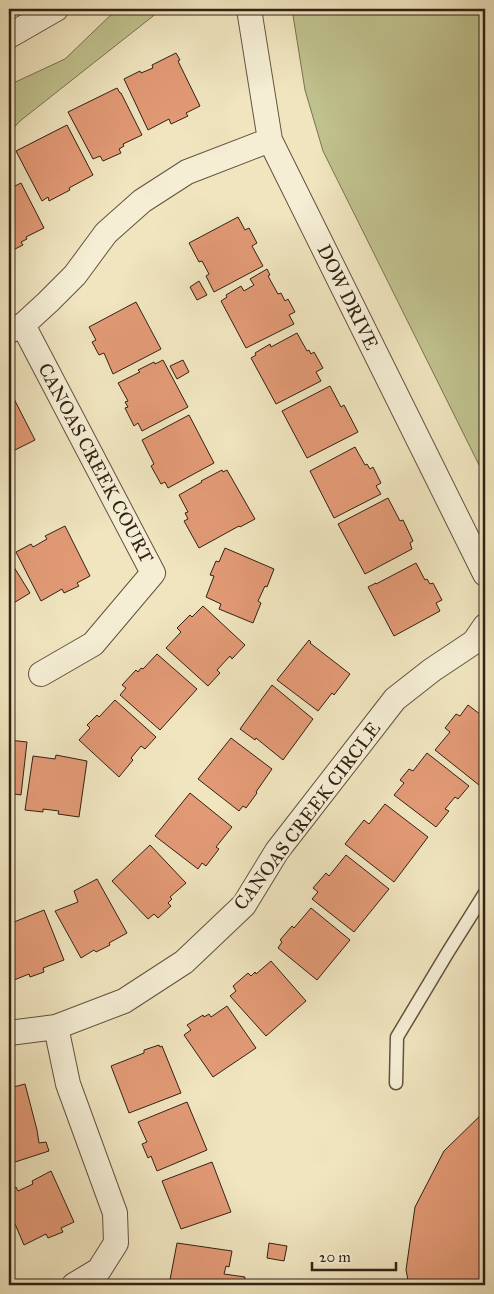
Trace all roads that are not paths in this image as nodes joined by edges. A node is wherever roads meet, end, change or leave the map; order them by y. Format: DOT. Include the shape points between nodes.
graph roads {
  1 [pos="56,9"];
  2 [pos="249,9"];
  3 [pos="9,36"];
  4 [pos="270,140"];
  5 [pos="16,328"];
  6 [pos="485,574"];
  7 [pos="485,626"];
  8 [pos="41,674"];
  9 [pos="485,893"];
  10 [pos="56,1027"];
  11 [pos="9,1033"];
  12 [pos="396,1083"];
  13 [pos="74,1285"];
  1 -- 3 [label="street"];
  2 -- 4 [label="street, DOW DRIVE"];
  4 -- 5 [label="street" via="187,172 142,201 106,233 75,275"];
  4 -- 6 [label="street, DOW DRIVE"];
  5 -- 8 [label="street, CANOAS CREEK COURT" via="153,573 93,644"];
  7 -- 10 [label="street, CANOAS CREEK CIRCLE" via="474,642 395,699 277,851 244,904 184,962 124,1001"];
  9 -- 12 [label="lane" via="397,1037"];
  10 -- 11 [label="street, CANOAS CREEK CIRCLE"];
  10 -- 13 [label="street" via="68,1084 115,1213 116,1243 99,1270"];
}
